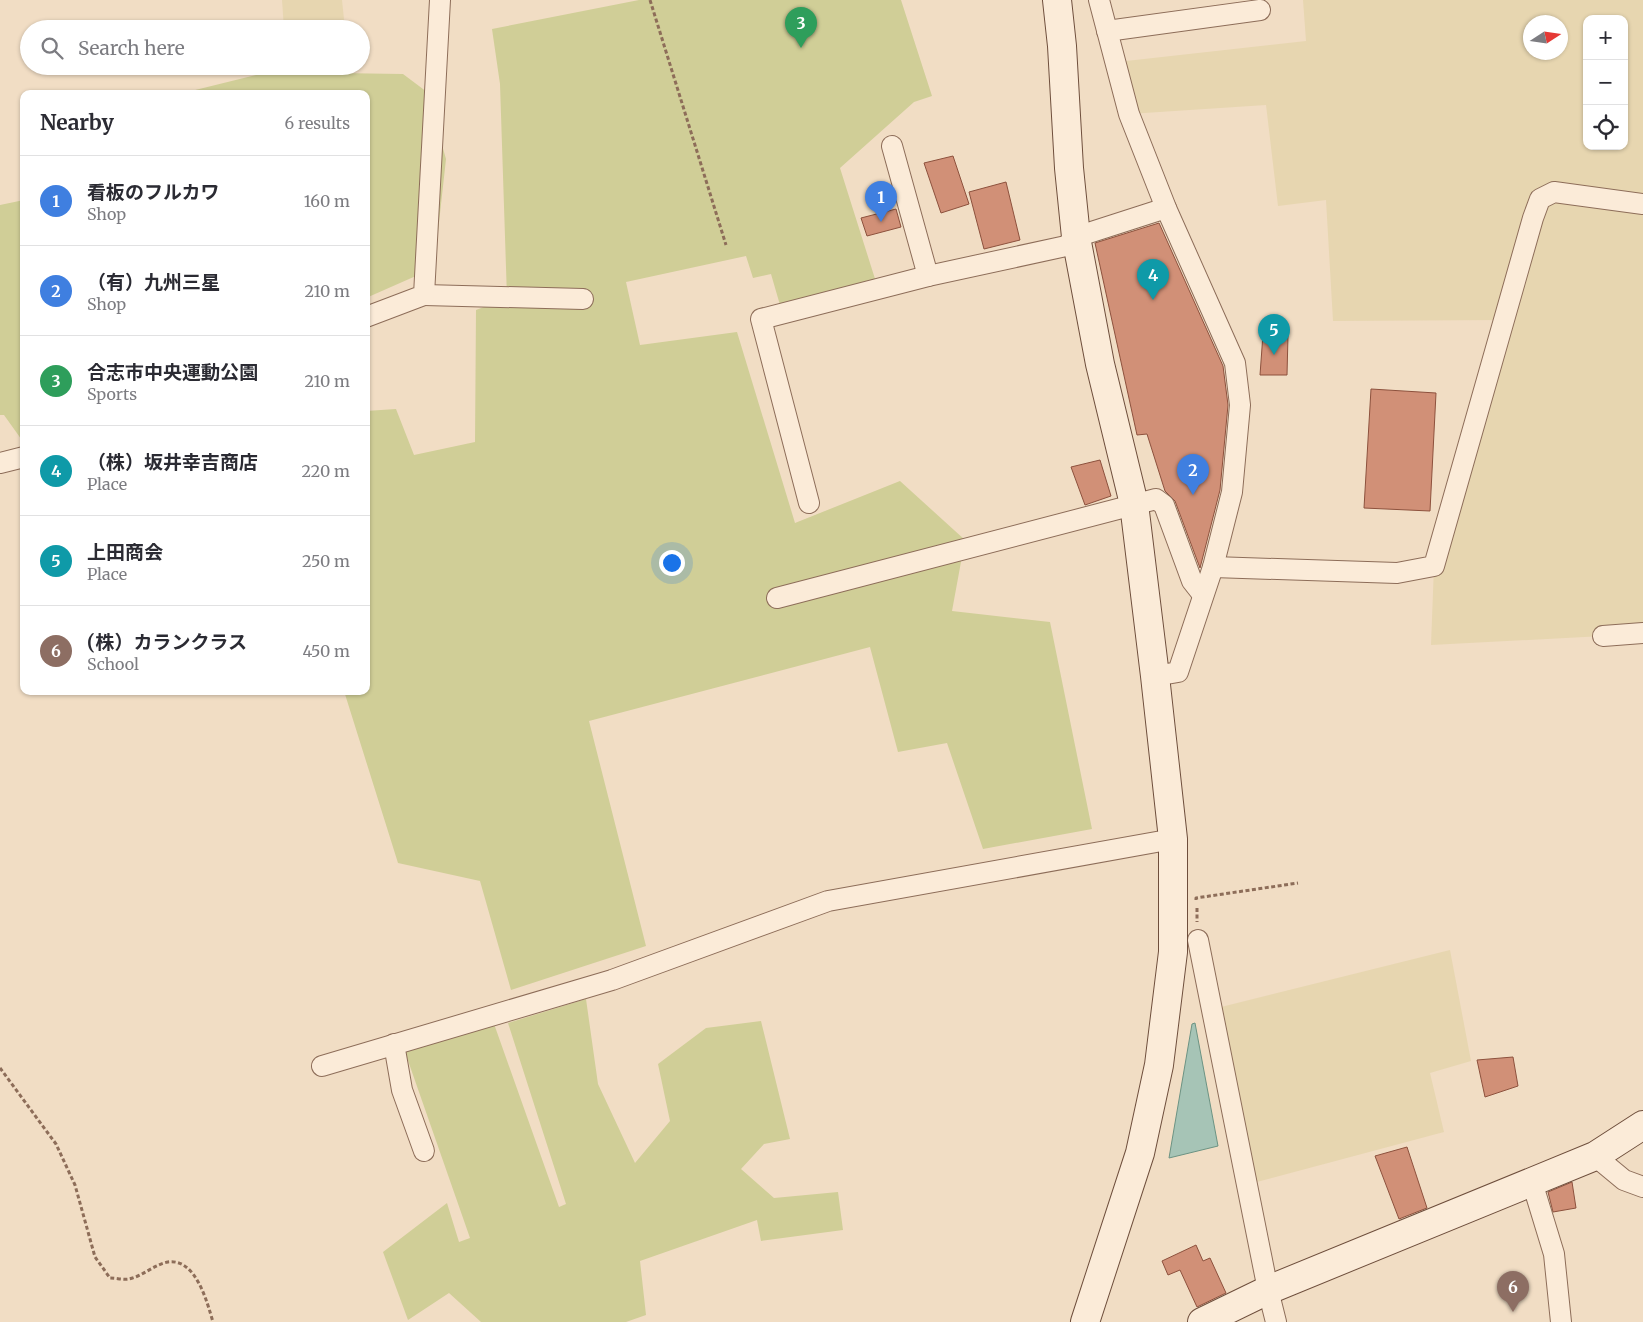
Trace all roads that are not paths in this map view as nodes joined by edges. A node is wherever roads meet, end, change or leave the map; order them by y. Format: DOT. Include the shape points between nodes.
graph roads {
  1 [pos="440,0"];
  2 [pos="1056,0"];
  3 [pos="1099,0"];
  4 [pos="1260,10"];
  5 [pos="1107,31"];
  6 [pos="892,146"];
  7 [pos="1643,204"];
  8 [pos="1166,208"];
  9 [pos="1076,237"];
  10 [pos="928,276"];
  11 [pos="424,295"];
  12 [pos="582,299"];
  13 [pos="370,315"];
  14 [pos="20,458"];
  15 [pos="0,463"];
  16 [pos="809,503"];
  17 [pos="1134,504"];
  18 [pos="1212,567"];
  19 [pos="1203,595"];
  20 [pos="777,598"];
  21 [pos="1643,633"];
  22 [pos="1603,636"];
  23 [pos="1155,676"];
  24 [pos="1173,839"];
  25 [pos="1198,940"];
  26 [pos="394,1044"];
  27 [pos="322,1066"];
  28 [pos="1643,1125"];
  29 [pos="424,1151"];
  30 [pos="1595,1156"];
  31 [pos="1532,1182"];
  32 [pos="1643,1187"];
  33 [pos="1268,1290"];
  34 [pos="1086,1322"];
  35 [pos="1202,1322"];
  36 [pos="1276,1322"];
  37 [pos="1561,1322"];
  1 -- 11 [label="street"];
  2 -- 9 [label="street"];
  3 -- 5 [label="street"];
  4 -- 5 [label="street"];
  5 -- 8 [label="street" via="1130,114"];
  6 -- 10 [label="street"];
  7 -- 18 [label="street" via="1554,192 1540,199 1434,566 1397,573"];
  8 -- 9 [label="street"];
  8 -- 18 [label="street" via="1235,363 1240,405 1232,492"];
  9 -- 10 [label="street" via="1066,246"];
  9 -- 17 [label="street" via="1100,364"];
  10 -- 16 [label="street" via="761,319"];
  11 -- 12 [label="street"];
  11 -- 13 [label="street"];
  14 -- 15 [label="street"];
  17 -- 19 [label="street" via="1156,499 1164,505 1192,581"];
  17 -- 20 [label="street"];
  17 -- 23 [label="street"];
  18 -- 19 [label="street"];
  19 -- 23 [label="street" via="1178,672"];
  21 -- 22 [label="street"];
  23 -- 24 [label="street"];
  24 -- 26 [label="street" via="828,900 612,980"];
  24 -- 34 [label="street" via="1173,952 1159,1065 1140,1153"];
  25 -- 33 [label="street"];
  26 -- 27 [label="street"];
  26 -- 29 [label="street" via="402,1090"];
  28 -- 30 [label="street"];
  30 -- 31 [label="street"];
  30 -- 32 [label="street" via="1624,1180"];
  31 -- 33 [label="street"];
  31 -- 37 [label="street" via="1554,1254"];
  33 -- 35 [label="street"];
  33 -- 36 [label="street"];
}
